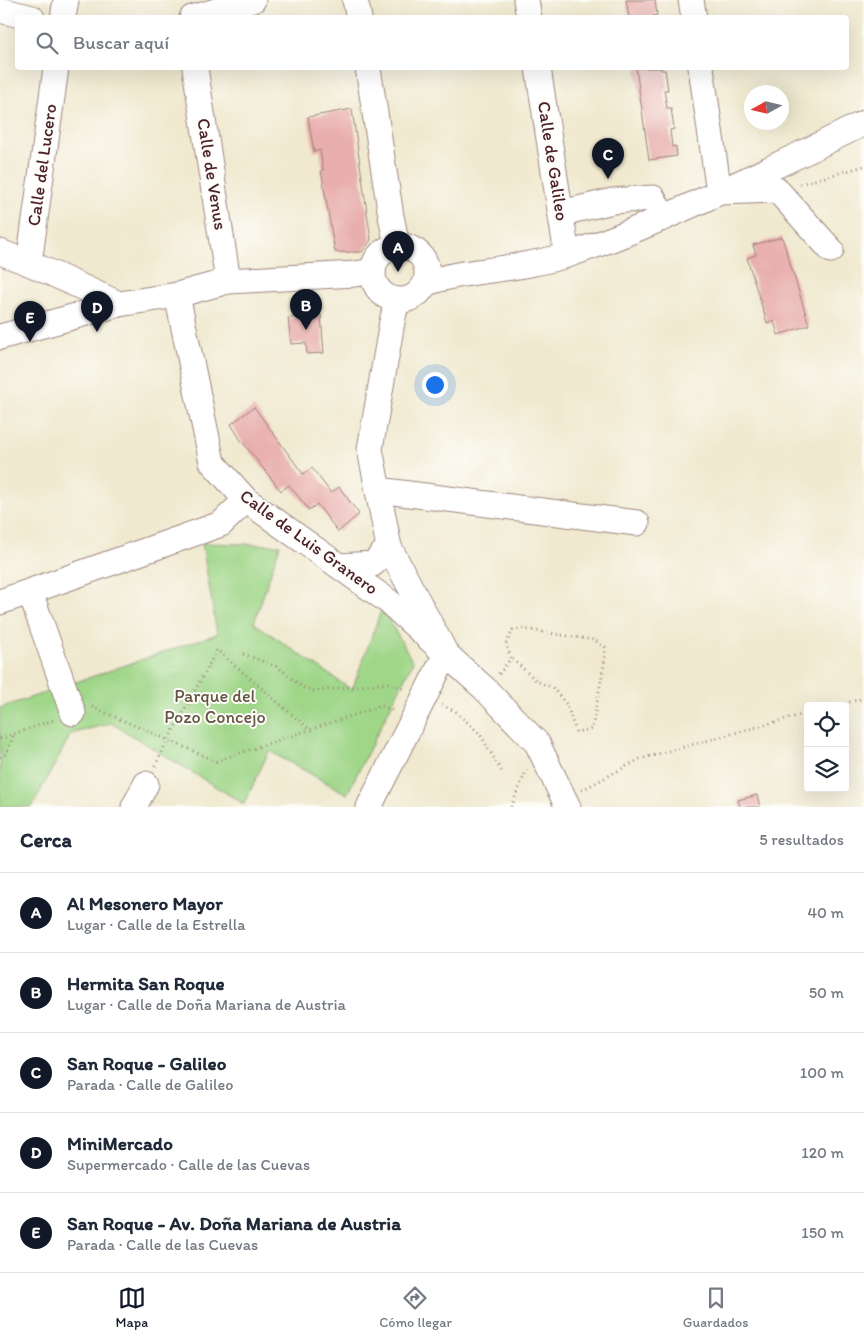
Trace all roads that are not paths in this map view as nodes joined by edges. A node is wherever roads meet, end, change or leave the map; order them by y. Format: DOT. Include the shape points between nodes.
graph roads {
  1 [pos="66,0"];
  2 [pos="253,0"];
  3 [pos="355,0"];
  4 [pos="526,0"];
  5 [pos="692,0"];
  6 [pos="0,10"];
  7 [pos="20,15"];
  8 [pos="64,15"];
  9 [pos="202,15"];
  10 [pos="358,15"];
  11 [pos="528,15"];
  12 [pos="694,15"];
  13 [pos="56,70"];
  14 [pos="195,70"];
  15 [pos="368,70"];
  16 [pos="538,70"];
  17 [pos="701,70"];
  18 [pos="864,124"];
  19 [pos="720,192"];
  20 [pos="561,212"];
  21 [pos="664,218"];
  22 [pos="397,246"];
  23 [pos="831,250"];
  24 [pos="0,252"];
  25 [pos="567,255"];
  26 [pos="422,257"];
  27 [pos="29,263"];
  28 [pos="512,267"];
  29 [pos="373,272"];
  30 [pos="228,281"];
  31 [pos="425,284"];
  32 [pos="177,295"];
  33 [pos="397,300"];
  34 [pos="119,304"];
  35 [pos="0,337"];
  36 [pos="378,490"];
  37 [pos="246,500"];
  38 [pos="637,523"];
  39 [pos="389,547"];
  40 [pos="339,566"];
  41 [pos="30,592"];
  42 [pos="0,602"];
  43 [pos="446,654"];
  44 [pos="73,713"];
  45 [pos="146,784"];
  46 [pos="566,803"];
  47 [pos="134,807"];
  48 [pos="369,807"];
  1 -- 8 [label="street"];
  2 -- 9 [label="street"];
  3 -- 10 [label="street"];
  4 -- 11 [label="street"];
  5 -- 12 [label="street"];
  6 -- 7 [label="street"];
  13 -- 27 [label="street, Calle del Lucero"];
  14 -- 30 [label="street, Calle de Venus"];
  15 -- 22 [label="street"];
  16 -- 20 [label="street, Calle de Galileo"];
  17 -- 19 [label="street"];
  18 -- 19 [label="street"];
  19 -- 21 [label="street"];
  19 -- 23 [label="street" via="777,190"];
  20 -- 21 [label="street" via="613,201 653,198"];
  20 -- 25 [label="street, Calle de Galileo"];
  21 -- 25 [label="street"];
  22 -- 26 [label="street" via="411,248"];
  22 -- 29 [label="street" via="389,247 377,257"];
  24 -- 27 [label="street"];
  25 -- 28 [label="street"];
  26 -- 28 [label="street" via="452,266"];
  26 -- 31 [label="street" via="427,275"];
  27 -- 34 [label="street"];
  28 -- 31 [label="street"];
  29 -- 30 [label="street"];
  29 -- 33 [label="street" via="382,294"];
  30 -- 32 [label="street"];
  31 -- 33 [label="street" via="414,297"];
  32 -- 34 [label="street"];
  32 -- 37 [label="street, Calle de Luis Granero" via="212,462"];
  33 -- 36 [label="street" via="370,449"];
  34 -- 35 [label="street"];
  36 -- 38 [label="street"];
  36 -- 39 [label="street"];
  37 -- 40 [label="street, Calle de Luis Granero"];
  37 -- 41 [label="street" via="220,524"];
  39 -- 40 [label="street" via="373,564"];
  39 -- 43 [label="street"];
  40 -- 43 [label="street, Calle de Luis Granero" via="388,601"];
  41 -- 42 [label="street"];
  41 -- 44 [label="street"];
  43 -- 46 [label="street, Calle de Luis Granero" via="538,743"];
  43 -- 48 [label="street"];
  45 -- 47 [label="street"];
}
